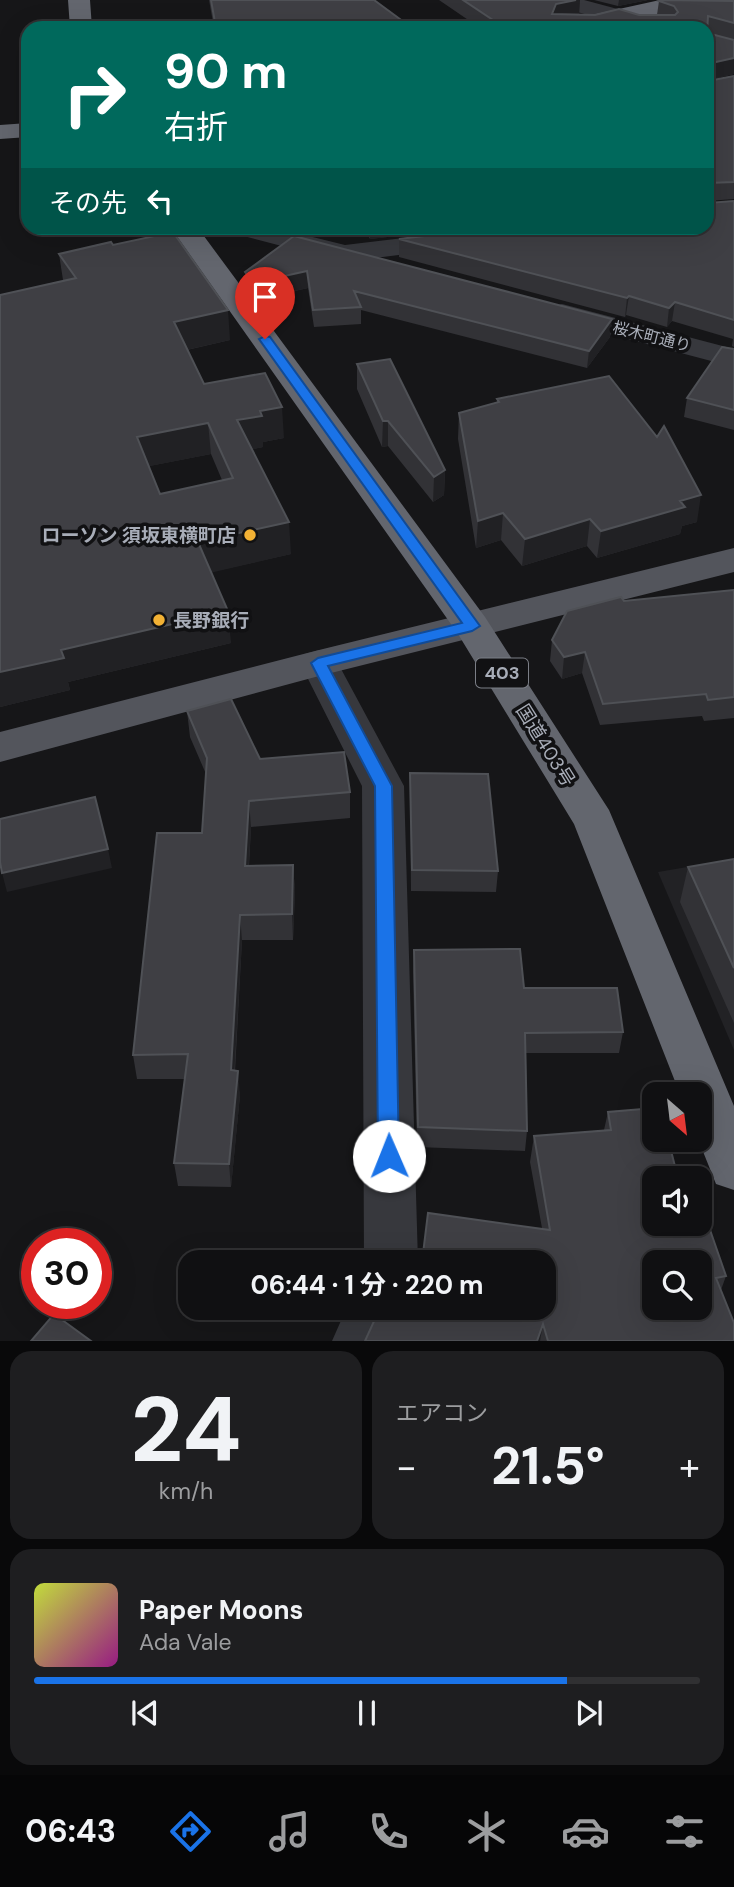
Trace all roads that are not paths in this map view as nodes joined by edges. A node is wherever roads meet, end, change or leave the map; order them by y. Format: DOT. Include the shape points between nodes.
graph roads {
  1 [pos="69,0"];
  2 [pos="79,0"];
  3 [pos="559,0"];
  4 [pos="690,0"];
  5 [pos="618,16"];
  6 [pos="80,21"];
  7 [pos="595,21"];
  8 [pos="636,21"];
  9 [pos="21,130"];
  10 [pos="0,132"];
  11 [pos="189,235"];
  12 [pos="272,235"];
  13 [pos="494,235"];
  14 [pos="343,254"];
  15 [pos="407,271"];
  16 [pos="536,306"];
  17 [pos="734,358"];
  18 [pos="734,560"];
  19 [pos="472,626"];
  20 [pos="318,663"];
  21 [pos="0,747"];
  22 [pos="734,1167"];
  23 [pos="390,1250"];
  24 [pos="370,1320"];
  25 [pos="360,1341"];
  1 -- 2 [label="street"];
  2 -- 6 [label="highway"];
  3 -- 5 [label="street"];
  4 -- 5 [label="highway"];
  5 -- 7 [label="highway"];
  5 -- 8 [label="street"];
  9 -- 10 [label="highway"];
  11 -- 19 [label="highway, 国道403号 / 403"];
  12 -- 14 [label="street"];
  13 -- 14 [label="street"];
  14 -- 15 [label="street"];
  16 -- 17 [label="street, 桜木町通り"];
  18 -- 19 [label="main road"];
  19 -- 20 [label="main road"];
  19 -- 22 [label="highway, 国道403号 / 403" via="594,821"];
  20 -- 21 [label="main road"];
  20 -- 23 [label="street" via="383,786"];
  24 -- 25 [label="street"];
}
